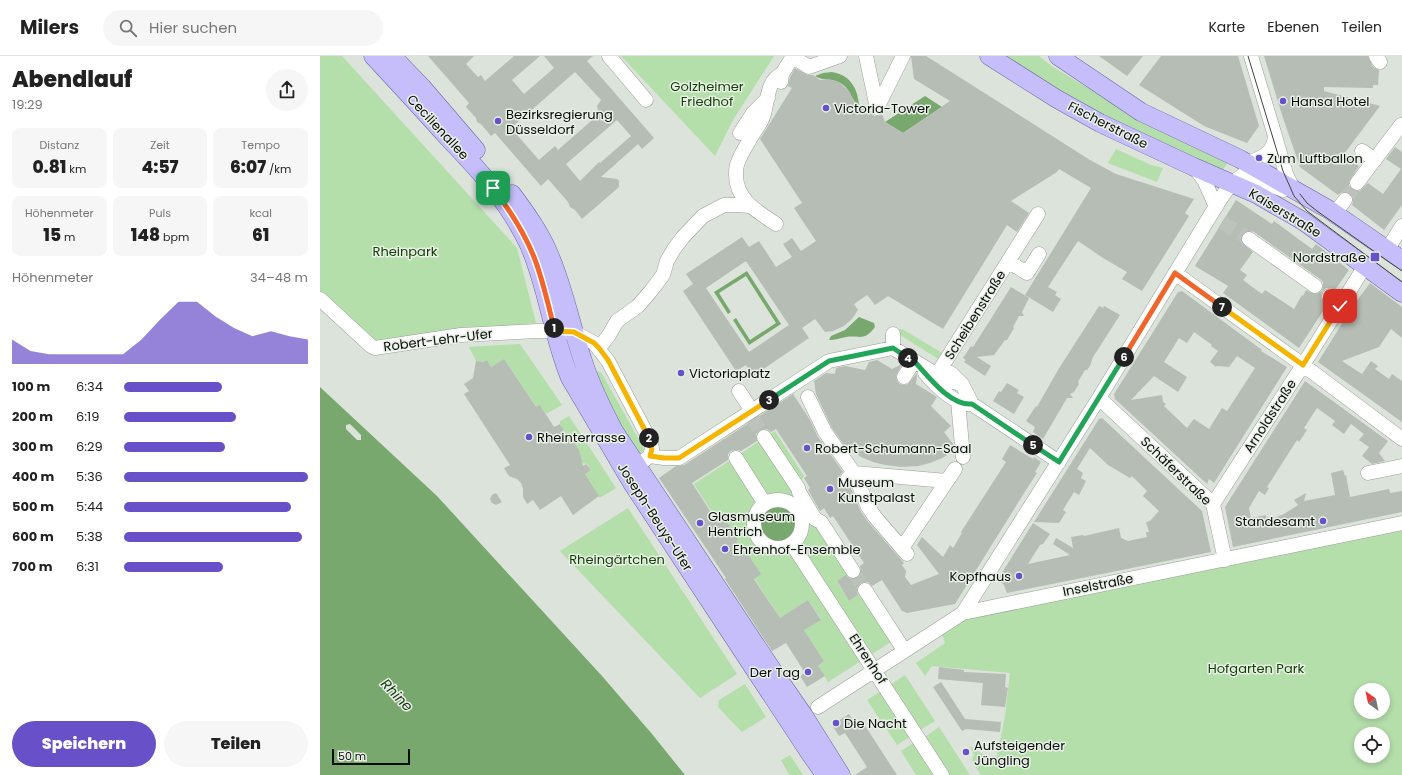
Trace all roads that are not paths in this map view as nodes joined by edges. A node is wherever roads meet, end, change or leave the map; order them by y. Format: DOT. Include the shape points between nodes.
graph roads {
  1 [pos="373,56"];
  2 [pos="392,56"];
  3 [pos="609,56"];
  4 [pos="793,56"];
  5 [pos="840,56"];
  6 [pos="866,56"];
  7 [pos="903,56"];
  8 [pos="989,56"];
  9 [pos="1058,56"];
  10 [pos="1251,56"];
  11 [pos="766,99"];
  12 [pos="646,100"];
  13 [pos="1401,125"];
  14 [pos="740,133"];
  15 [pos="1275,136"];
  16 [pos="1362,151"];
  17 [pos="1375,160"];
  18 [pos="1248,163"];
  19 [pos="1194,167"];
  20 [pos="1232,183"];
  21 [pos="1357,183"];
  22 [pos="1300,194"];
  23 [pos="750,206"];
  24 [pos="1038,214"];
  25 [pos="1216,215"];
  26 [pos="776,224"];
  27 [pos="1402,226"];
  28 [pos="1249,239"];
  29 [pos="1387,250"];
  30 [pos="1039,254"];
  31 [pos="1402,260"];
  32 [pos="1009,262"];
  33 [pos="1365,266"];
  34 [pos="1175,273"];
  35 [pos="1315,286"];
  36 [pos="1402,293"];
  37 [pos="1329,296"];
  38 [pos="320,299"];
  39 [pos="1340,306"];
  40 [pos="555,331"];
  41 [pos="574,332"];
  42 [pos="599,348"];
  43 [pos="914,361"];
  44 [pos="1303,365"];
  45 [pos="940,375"];
  46 [pos="904,377"];
  47 [pos="799,388"];
  48 [pos="739,391"];
  49 [pos="1099,398"];
  50 [pos="965,403"];
  51 [pos="751,414"];
  52 [pos="604,437"];
  53 [pos="764,437"];
  54 [pos="1402,438"];
  55 [pos="736,458"];
  56 [pos="644,460"];
  57 [pos="1059,462"];
  58 [pos="1402,466"];
  59 [pos="1368,473"];
  60 [pos="851,476"];
  61 [pos="947,481"];
  62 [pos="765,504"];
  63 [pos="1213,504"];
  64 [pos="804,506"];
  65 [pos="1402,523"];
  66 [pos="792,544"];
  67 [pos="1226,560"];
  68 [pos="853,571"];
  69 [pos="865,590"];
  70 [pos="963,613"];
  71 [pos="904,650"];
  72 [pos="875,670"];
  73 [pos="818,707"];
  74 [pos="826,775"];
  75 [pos="840,775"];
  76 [pos="942,775"];
  1 -- 40 [label="main road, Cecilienallee" via="474,165 506,205 534,257"];
  2 -- 41 [label="main road, Cecilienallee" via="422,87 526,213 553,264"];
  3 -- 12 [label="street"];
  4 -- 5 [label="street" via="809,67"];
  4 -- 11 [label="street" via="782,74 772,83"];
  6 -- 7 [label="street" via="877,108"];
  8 -- 19 [label="main road, Fischerstraße" via="1088,116"];
  9 -- 18 [label="main road, Fischerstraße" via="1141,112"];
  10 -- 15 [label="street"];
  11 -- 14 [label="street"];
  11 -- 23 [label="street" via="763,117 737,166 736,180 743,198"];
  13 -- 17 [label="street"];
  15 -- 18 [label="street" via="1268,154"];
  15 -- 22 [label="street" via="1286,174"];
  16 -- 17 [label="street"];
  17 -- 21 [label="street"];
  18 -- 22 [label="main road, Kaiserstraße"];
  19 -- 20 [label="main road, Fischerstraße"];
  19 -- 25 [label="street" via="1204,180"];
  20 -- 22 [label="street, Kaiserstraße" via="1240,176 1249,175 1266,184"];
  20 -- 25 [label="street"];
  20 -- 33 [label="main road, Kaiserstraße" via="1297,218"];
  22 -- 29 [label="main road, Kaiserstraße" via="1340,207"];
  23 -- 26 [label="street"];
  23 -- 42 [label="street" via="724,205 703,216 674,249 663,275 638,306 617,321"];
  24 -- 32 [label="street, Scheibenstraße"];
  25 -- 34 [label="street"];
  27 -- 29 [label="street"];
  28 -- 35 [label="street"];
  29 -- 31 [label="main road, Kaiserstraße"];
  30 -- 32 [label="street" via="1027,273"];
  32 -- 45 [label="street, Scheibenstraße"];
  33 -- 36 [label="main road, Kaiserstraße"];
  33 -- 39 [label="street, Arnoldstraße"];
  34 -- 44 [label="street"];
  34 -- 49 [label="street"];
  37 -- 39 [label="street"];
  38 -- 40 [label="street, Robert-Lehr-Ufer" via="375,348 461,336"];
  39 -- 44 [label="street, Arnoldstraße"];
  40 -- 41 [label="street, Robert-Lehr-Ufer"];
  40 -- 52 [label="main road, Joseph-Beuys-Ufer" via="562,360 570,378"];
  41 -- 42 [label="street"];
  41 -- 56 [label="main road, Joseph-Beuys-Ufer" via="597,398 614,431"];
  42 -- 56 [label="street" via="608,360 647,434 652,449"];
  43 -- 45 [label="street"];
  43 -- 46 [label="street"];
  43 -- 47 [label="street" via="893,341 829,361"];
  44 -- 54 [label="street"];
  44 -- 63 [label="street, Arnoldstraße"];
  45 -- 50 [label="street"];
  45 -- 50 [label="street" via="962,384"];
  47 -- 51 [label="street"];
  47 -- 60 [label="street"];
  48 -- 51 [label="street"];
  49 -- 57 [label="street"];
  49 -- 63 [label="street, Schäferstraße"];
  50 -- 57 [label="street"];
  50 -- 61 [label="street" via="959,463"];
  51 -- 56 [label="street" via="679,458"];
  52 -- 56 [label="street" via="626,460"];
  52 -- 74 [label="main road, Joseph-Beuys-Ufer"];
  53 -- 64 [label="street" via="798,488"];
  55 -- 62 [label="street"];
  56 -- 75 [label="main road, Joseph-Beuys-Ufer" via="771,668"];
  57 -- 70 [label="street"];
  58 -- 59 [label="street"];
  60 -- 61 [label="street"];
  60 -- 61 [label="street" via="875,517 905,551"];
  62 -- 64 [label="street" via="779,500"];
  62 -- 66 [label="street" via="755,518 752,540 777,548 785,548"];
  63 -- 67 [label="street, Schäferstraße"];
  64 -- 66 [label="street" via="801,532"];
  64 -- 68 [label="street" via="821,522"];
  65 -- 67 [label="street, Inselstraße"];
  66 -- 72 [label="street, Ehrenhof"];
  67 -- 70 [label="street, Inselstraße"];
  69 -- 71 [label="street"];
  70 -- 71 [label="street, Inselstraße"];
  71 -- 72 [label="street, Inselstraße"];
  72 -- 73 [label="street, Inselstraße"];
  72 -- 76 [label="street, Ehrenhof"];
}
